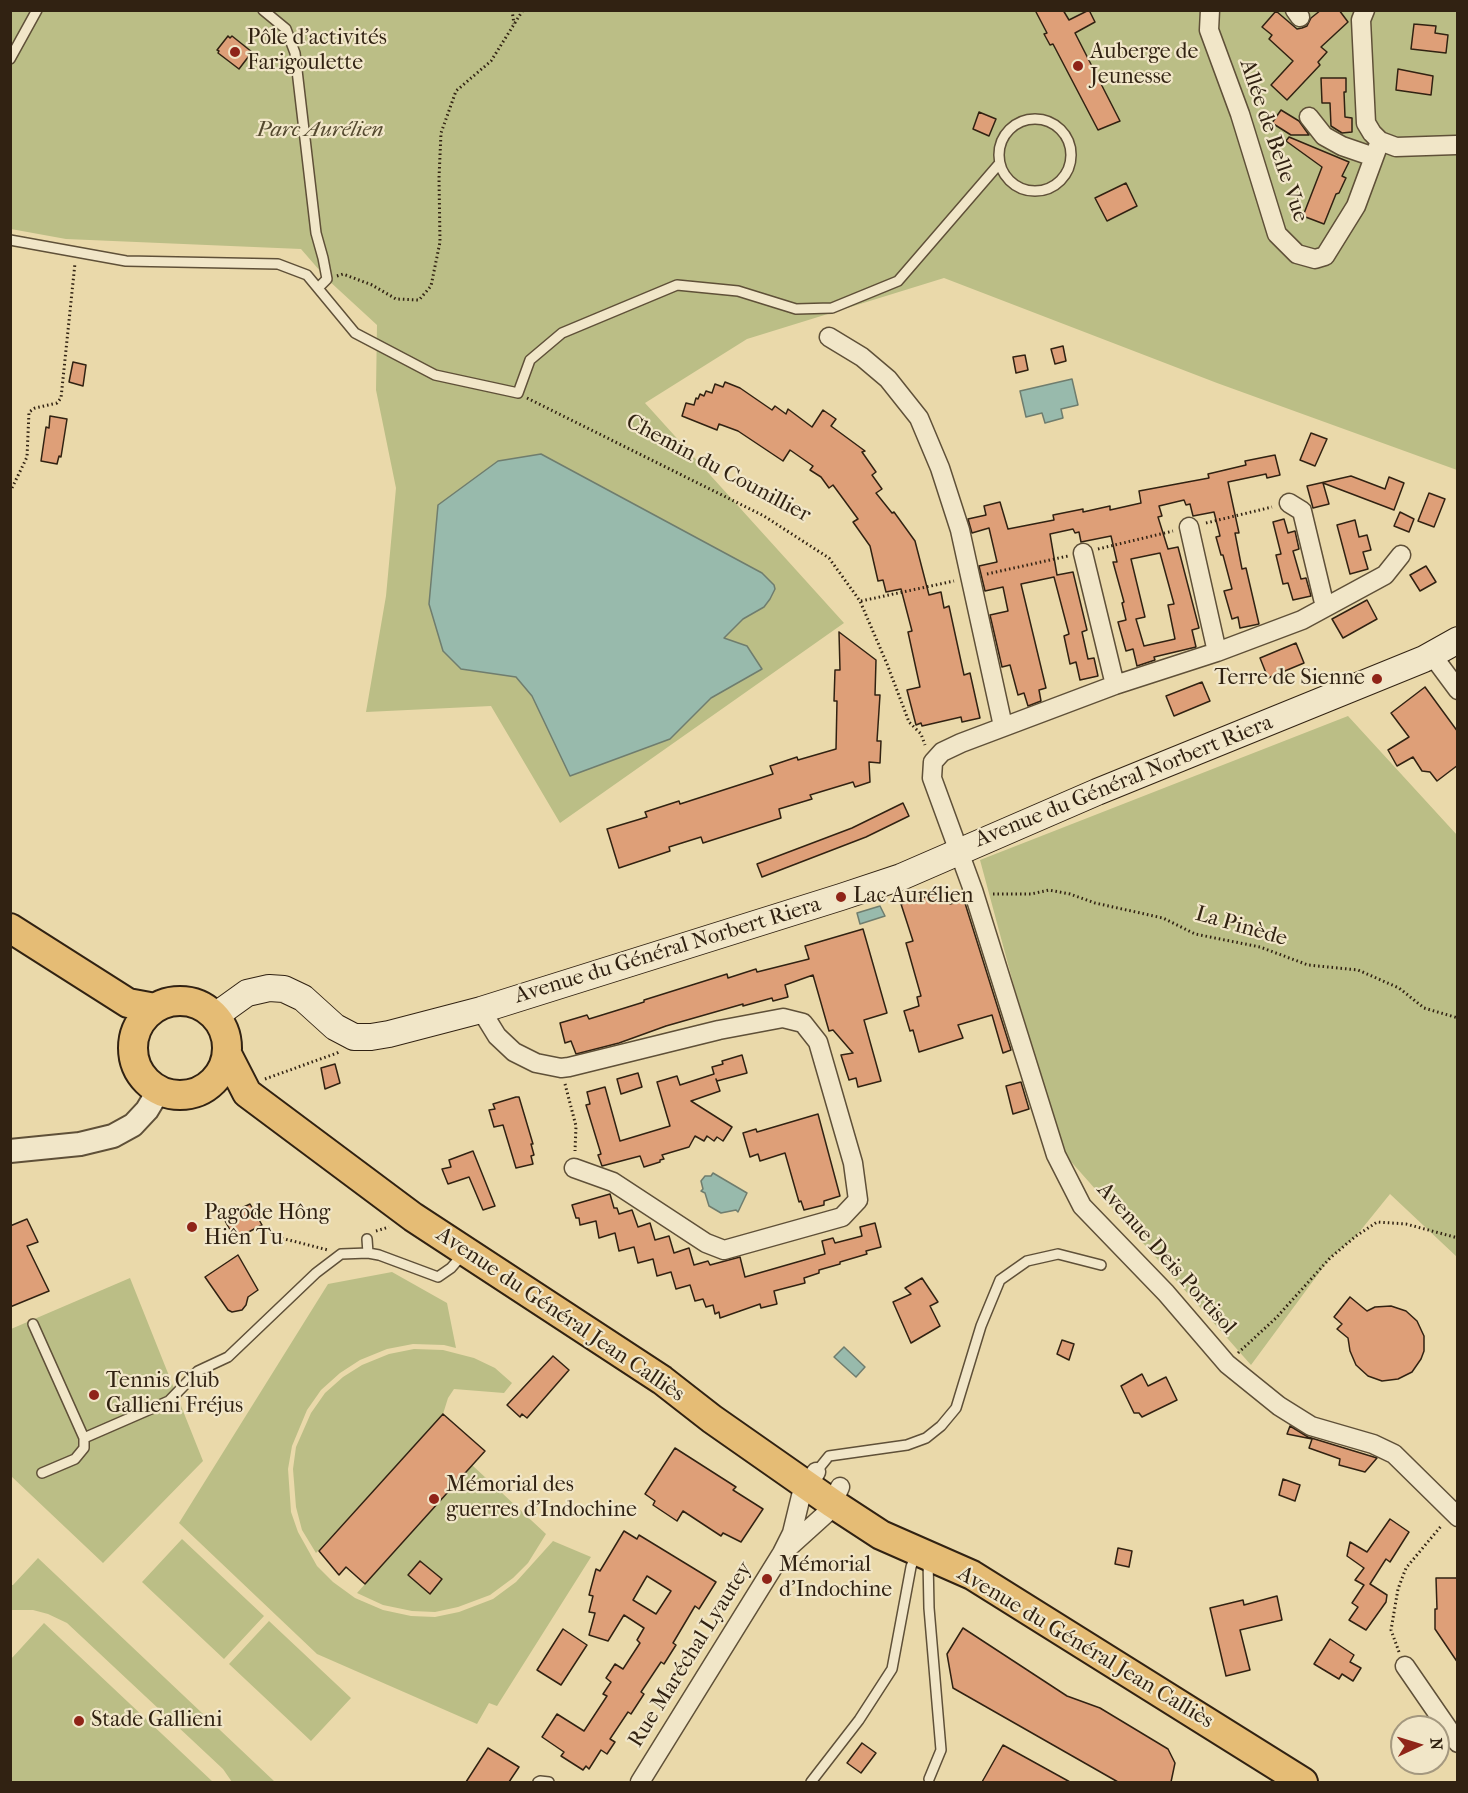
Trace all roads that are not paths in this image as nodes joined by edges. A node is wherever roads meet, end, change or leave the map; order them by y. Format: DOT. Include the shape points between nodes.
graph roads {
  1 [pos="37,10"];
  2 [pos="263,10"];
  3 [pos="1210,10"];
  4 [pos="1365,10"];
  5 [pos="10,59"];
  6 [pos="1310,117"];
  7 [pos="1456,145"];
  8 [pos="1377,149"];
  9 [pos="999,164"];
  10 [pos="10,240"];
  11 [pos="318,288"];
  12 [pos="829,337"];
  13 [pos="1289,503"];
  14 [pos="1189,527"];
  15 [pos="1083,553"];
  16 [pos="1401,555"];
  17 [pos="1325,608"];
  18 [pos="1458,640"];
  19 [pos="1217,652"];
  20 [pos="1432,655"];
  21 [pos="1115,685"];
  22 [pos="1458,690"];
  23 [pos="1003,726"];
  24 [pos="960,850"];
  25 [pos="10,928"];
  26 [pos="10,935"];
  27 [pos="155,1008"];
  28 [pos="481,1010"];
  29 [pos="215,1016"];
  30 [pos="135,1037"];
  31 [pos="227,1054"];
  32 [pos="159,1090"];
  33 [pos="199,1091"];
  34 [pos="314,1142"];
  35 [pos="10,1151"];
  36 [pos="574,1168"];
  37 [pos="367,1239"];
  38 [pos="465,1251"];
  39 [pos="368,1253"];
  40 [pos="1101,1265"];
  41 [pos="33,1324"];
  42 [pos="84,1438"];
  43 [pos="42,1473"];
  44 [pos="812,1479"];
  45 [pos="836,1495"];
  46 [pos="1456,1515"];
  47 [pos="924,1548"];
  48 [pos="782,1553"];
  49 [pos="1405,1666"];
  50 [pos="1458,1743"];
  51 [pos="929,1779"];
  52 [pos="538,1782"];
  53 [pos="549,1782"];
  54 [pos="640,1782"];
  55 [pos="811,1782"];
  56 [pos="1303,1782"];
  1 -- 5 [label="lane"];
  2 -- 11 [label="lane" via="286,29 295,53 316,233 327,279"];
  3 -- 8 [label="street, Allée de Belle Vue" via="1209,30 1277,234 1297,254 1314,259 1325,256 1356,206"];
  4 -- 8 [label="street" via="1361,20 1366,123"];
  6 -- 8 [label="street" via="1324,136 1342,146"];
  7 -- 8 [label="street"];
  9 -- 9 [label="lane" via="1012,184 1034,192 1046,190 1065,176 1071,152 1068,141 1052,123 1029,119 1017,123 1001,140"];
  9 -- 11 [label="lane" via="897,281 832,308 796,309 738,291 677,285 561,333 530,360 518,393 435,375 355,333"];
  10 -- 11 [label="lane" via="126,261 278,264 307,275"];
  12 -- 23 [label="street" via="862,357 888,380 919,418 960,530"];
  13 -- 17 [label="street" via="1302,511"];
  14 -- 19 [label="street"];
  15 -- 21 [label="street"];
  16 -- 17 [label="street" via="1385,575"];
  17 -- 19 [label="street"];
  18 -- 20 [label="main road, Avenue du Général Norbert Riera"];
  19 -- 21 [label="street"];
  20 -- 22 [label="street"];
  20 -- 24 [label="main road, Avenue du Général Norbert Riera"];
  21 -- 23 [label="street"];
  23 -- 24 [label="street" via="942,752 933,762 932,778"];
  24 -- 28 [label="main road, Avenue du Général Norbert Riera" via="901,877"];
  24 -- 46 [label="street, Avenue Deis Portisol" via="1056,1155 1082,1206 1166,1293 1227,1364 1311,1426 1394,1454"];
  25 -- 27 [label="main road" via="128,1003"];
  26 -- 30 [label="main road" via="118,1017"];
  27 -- 29 [label="main road" via="182,1001"];
  27 -- 30 [label="main road"];
  28 -- 29 [label="main road, Avenue du Général Norbert Riera" via="389,1035 354,1037 335,1027 303,998 284,989 270,988 247,993"];
  28 -- 36 [label="street" via="497,1036 514,1052 536,1063 561,1068 783,1018 803,1023 818,1042 853,1163 858,1200 842,1217 724,1250 706,1243 613,1182"];
  29 -- 31 [label="main road" via="224,1030"];
  30 -- 32 [label="main road" via="137,1068"];
  31 -- 33 [label="main road" via="213,1083"];
  31 -- 34 [label="main road, Avenue du Général Jean Calliès" via="247,1093"];
  32 -- 33 [label="main road" via="172,1095"];
  32 -- 35 [label="street" via="133,1125 114,1136 80,1144"];
  33 -- 34 [label="main road, Avenue du Général Jean Calliès" via="244,1107"];
  34 -- 38 [label="main road, Avenue du Général Jean Calliès"];
  37 -- 39 [label="lane"];
  38 -- 39 [label="lane" via="438,1277"];
  38 -- 44 [label="main road, Avenue du Général Jean Calliès" via="663,1380 717,1410"];
  39 -- 42 [label="lane" via="341,1254 228,1357 198,1371 169,1401"];
  40 -- 44 [label="lane" via="1058,1254 1027,1261 1000,1280 981,1326 956,1408 941,1426 926,1438 907,1445 829,1456"];
  41 -- 42 [label="lane"];
  42 -- 43 [label="lane" via="84,1448 75,1459"];
  44 -- 45 [label="main road, Avenue du Général Jean Calliès"];
  44 -- 48 [label="street" via="801,1496 792,1533"];
  45 -- 47 [label="main road, Avenue du Général Jean Calliès"];
  45 -- 48 [label="street" via="829,1511"];
  47 -- 51 [label="lane" via="941,1750"];
  47 -- 55 [label="lane" via="911,1567 892,1669"];
  47 -- 56 [label="main road, Avenue du Général Jean Calliès"];
  48 -- 54 [label="street, Rue Maréchal Lyautey"];
  49 -- 50 [label="street"];
  52 -- 53 [label="lane"];
}
